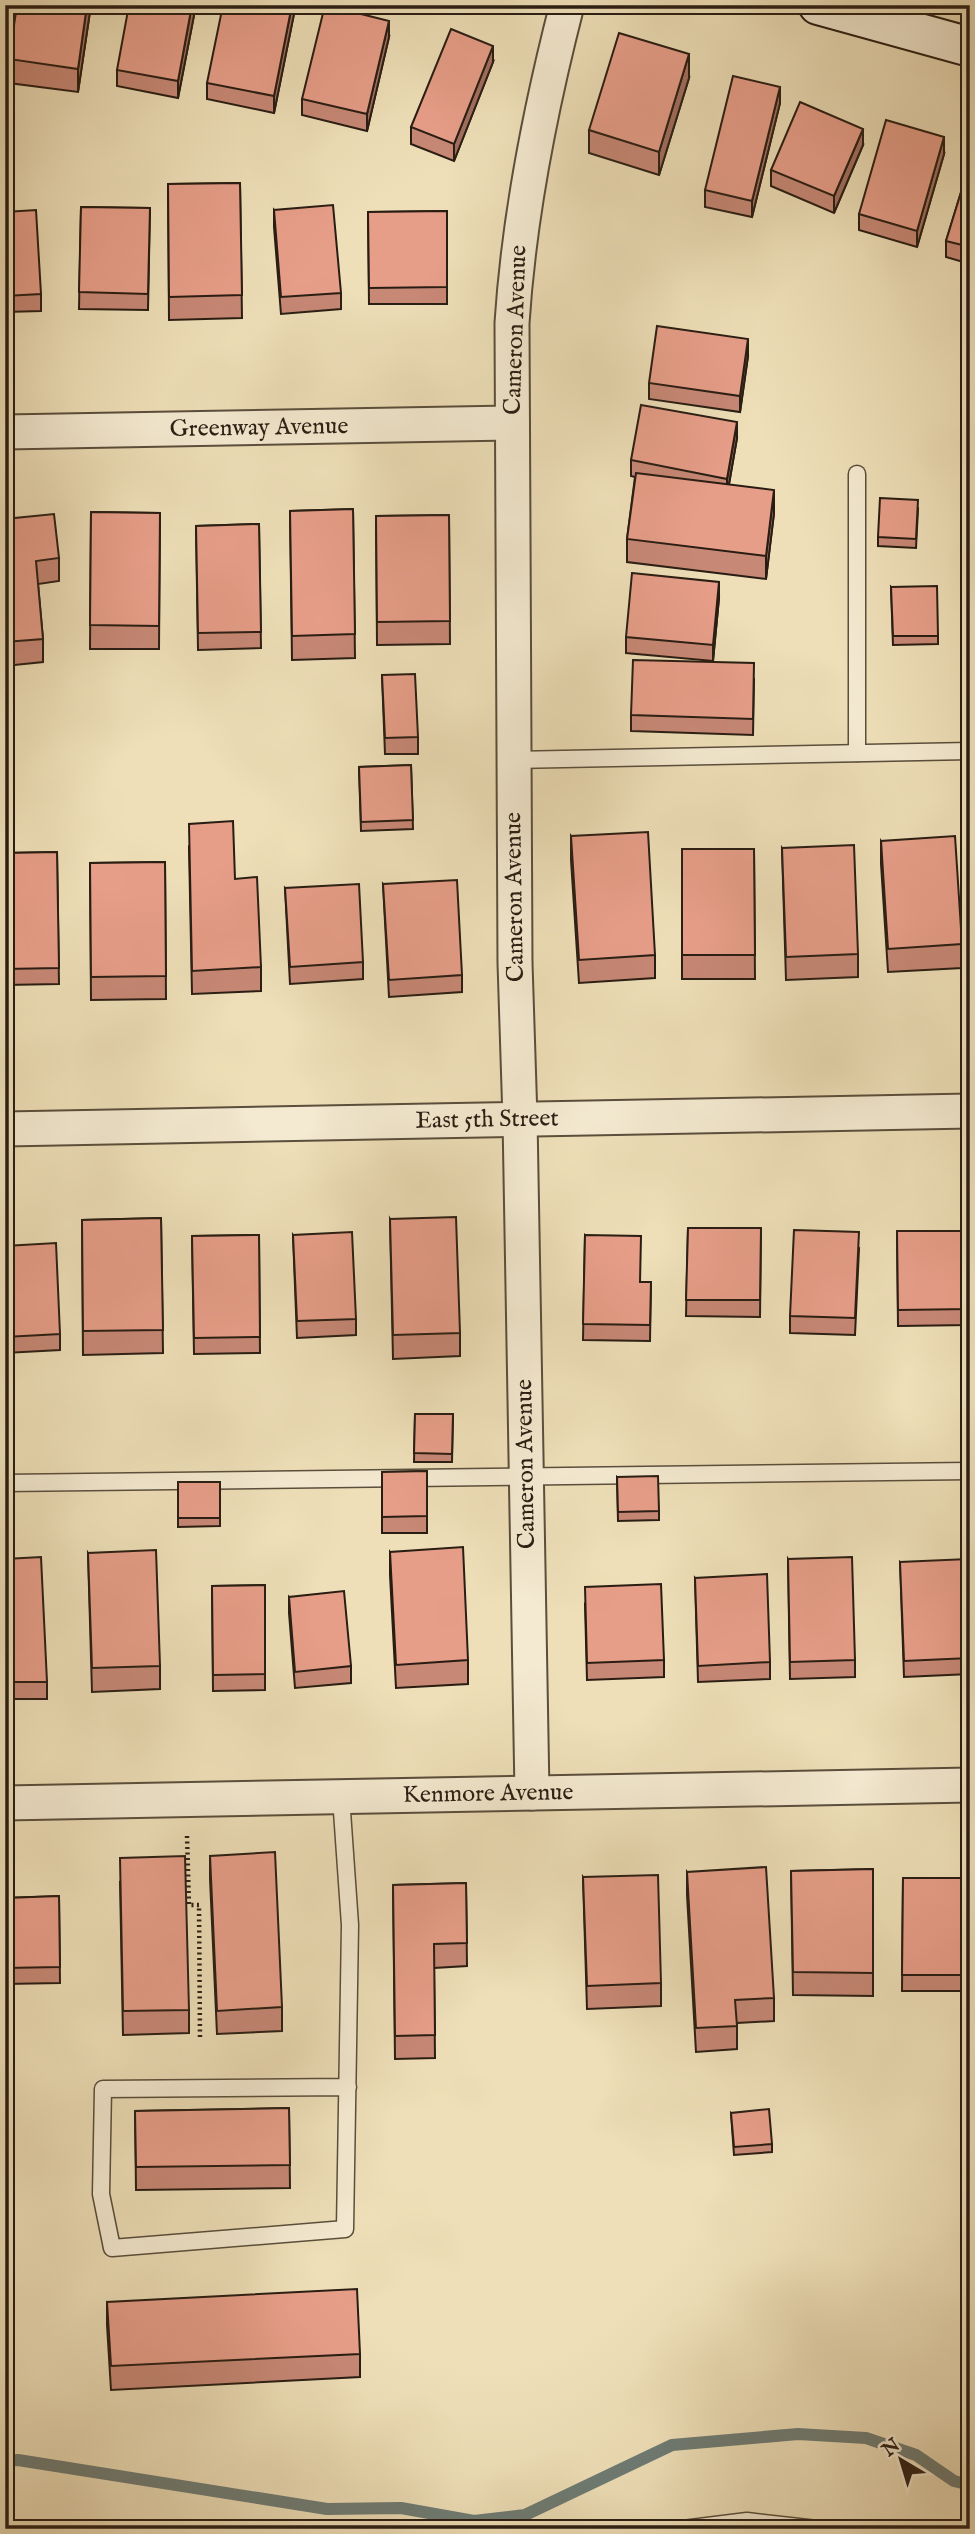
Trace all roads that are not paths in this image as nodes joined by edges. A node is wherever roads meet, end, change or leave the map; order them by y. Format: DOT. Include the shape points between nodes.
graph roads {
  1 [pos="567,5"];
  2 [pos="818,5"];
  3 [pos="970,47"];
  4 [pos="512,423"];
  5 [pos="5,432"];
  6 [pos="857,474"];
  7 [pos="970,751"];
  8 [pos="858,753"];
  9 [pos="513,760"];
  10 [pos="970,1111"];
  11 [pos="520,1119"];
  12 [pos="5,1129"];
  13 [pos="970,1471"];
  14 [pos="526,1475"];
  15 [pos="5,1483"];
  16 [pos="970,1785"];
  17 [pos="532,1794"];
  18 [pos="341,1797"];
  19 [pos="5,1803"];
  20 [pos="348,2087"];
  21 [pos="683,2529"];
  22 [pos="817,2529"];
  1 -- 4 [label="street, Cameron Avenue" via="537,136 515,270"];
  2 -- 3 [label="main road"];
  4 -- 5 [label="street, Greenway Avenue"];
  4 -- 9 [label="street, Cameron Avenue"];
  6 -- 8 [label="lane"];
  7 -- 8 [label="lane"];
  8 -- 9 [label="lane"];
  9 -- 11 [label="street, Cameron Avenue"];
  10 -- 11 [label="street, East 5th Street"];
  11 -- 12 [label="street, East 5th Street"];
  11 -- 14 [label="street, Cameron Avenue"];
  13 -- 14 [label="lane"];
  14 -- 15 [label="lane"];
  14 -- 17 [label="street, Cameron Avenue"];
  16 -- 17 [label="street, Kenmore Avenue"];
  17 -- 18 [label="street, Kenmore Avenue"];
  18 -- 19 [label="street, Kenmore Avenue"];
  18 -- 20 [label="lane" via="351,1925"];
  20 -- 20 [label="lane" via="345,2229 112,2248 101,2194 103,2089"];
  21 -- 22 [label="lane" via="747,2521"];
}
